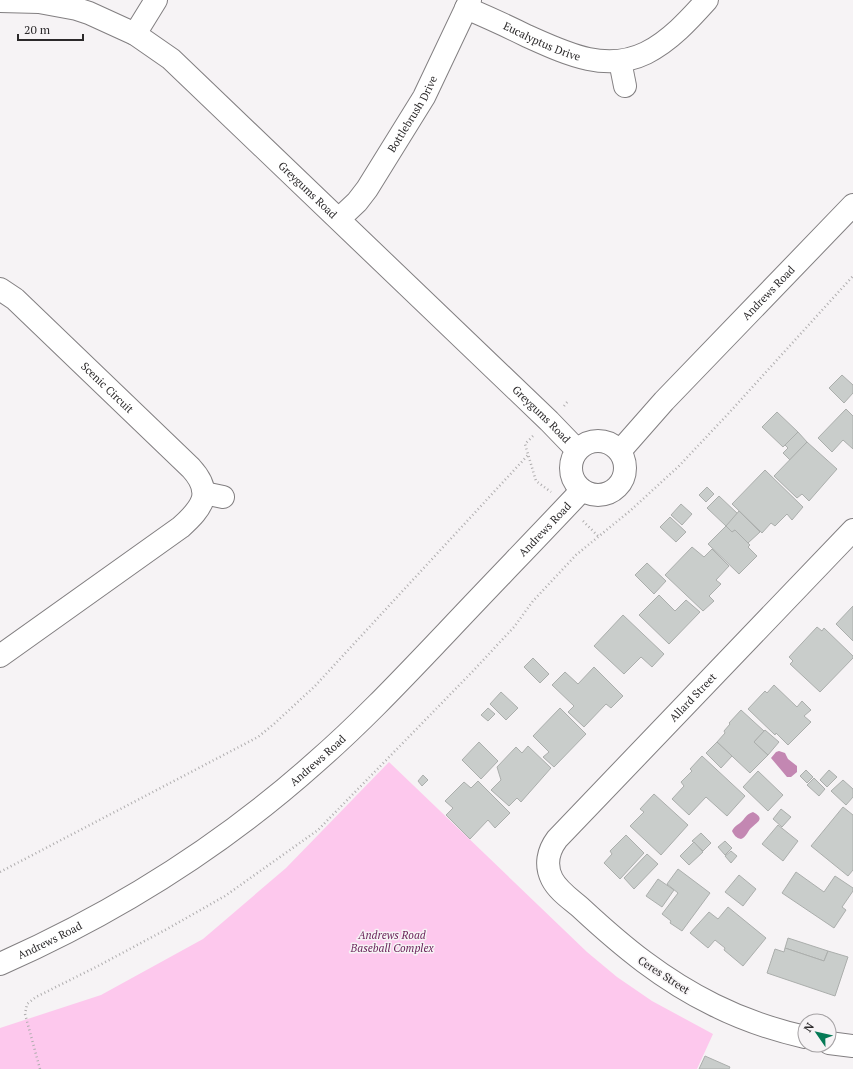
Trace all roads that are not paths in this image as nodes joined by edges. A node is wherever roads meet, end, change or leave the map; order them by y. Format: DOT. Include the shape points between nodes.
graph roads {
  1 [pos="156,0"];
  2 [pos="708,0"];
  3 [pos="0,1"];
  4 [pos="468,4"];
  5 [pos="135,34"];
  6 [pos="620,61"];
  7 [pos="625,86"];
  8 [pos="853,206"];
  9 [pos="339,219"];
  10 [pos="0,289"];
  11 [pos="577,450"];
  12 [pos="620,451"];
  13 [pos="582,490"];
  14 [pos="853,530"];
  15 [pos="0,656"];
  16 [pos="549,872"];
  17 [pos="0,964"];
  18 [pos="797,1035"];
  19 [pos="837,1044"];
  20 [pos="853,1046"];
  1 -- 5 [label="street"];
  2 -- 6 [label="street, Eucalyptus Drive" via="685,24 658,46"];
  3 -- 5 [label="street, Greygums Road" via="38,2 77,9"];
  4 -- 6 [label="street, Eucalyptus Drive" via="573,56 601,62"];
  4 -- 9 [label="street, Bottlebrush Drive" via="424,96 367,189"];
  5 -- 9 [label="street, Greygums Road" via="180,66"];
  6 -- 7 [label="street"];
  8 -- 12 [label="street, Andrews Road" via="664,401"];
  9 -- 11 [label="street, Greygums Road"];
  10 -- 15 [label="street, Scenic Circuit" via="15,299 191,468 214,495 203,502 181,527"];
  11 -- 12 [label="street" via="587,443 599,441 614,445"];
  11 -- 13 [label="street" via="571,467 572,476"];
  12 -- 13 [label="street" via="624,458 625,471 621,483 615,490 599,495"];
  13 -- 17 [label="street, Andrews Road" via="378,704 276,796 180,868 106,912 42,946"];
  14 -- 16 [label="street, Allard Street" via="557,839 548,854"];
  16 -- 18 [label="street, Ceres Street" via="556,885 614,939 671,981 736,1015"];
  19 -- 20 [label="street"];
}
